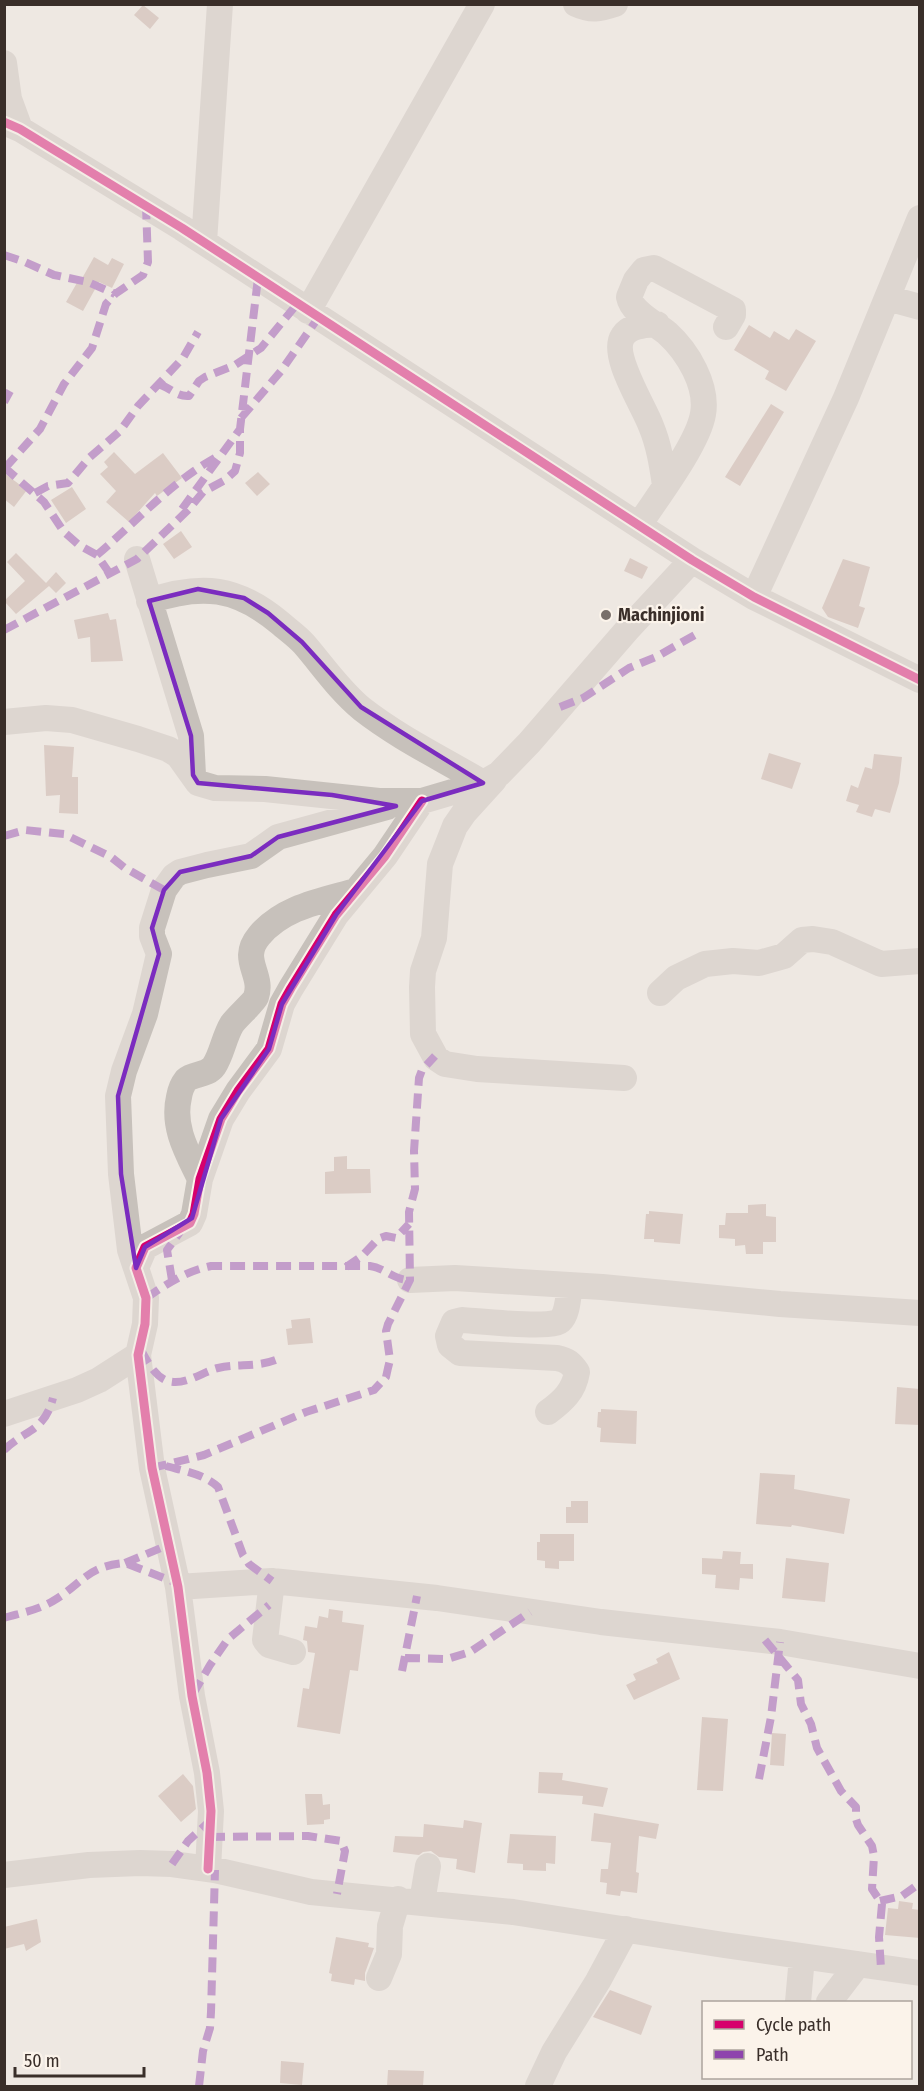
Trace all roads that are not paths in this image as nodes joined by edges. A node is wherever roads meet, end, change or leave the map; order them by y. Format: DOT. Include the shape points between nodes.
graph roads {
  1 [pos="220,4"];
  2 [pos="482,4"];
  3 [pos="576,4"];
  4 [pos="615,4"];
  5 [pos="4,63"];
  6 [pos="12,125"];
  7 [pos="920,218"];
  8 [pos="204,242"];
  9 [pos="887,298"];
  10 [pos="920,307"];
  11 [pos="308,311"];
  12 [pos="657,324"];
  13 [pos="726,327"];
  14 [pos="665,485"];
  15 [pos="639,525"];
  16 [pos="137,559"];
  17 [pos="692,560"];
  18 [pos="754,597"];
  19 [pos="149,601"];
  20 [pos="920,680"];
  21 [pos="4,722"];
  22 [pos="193,775"];
  23 [pos="491,778"];
  24 [pos="412,802"];
  25 [pos="356,891"];
  26 [pos="920,961"];
  27 [pos="660,993"];
  28 [pos="624,1078"];
  29 [pos="200,1179"];
  30 [pos="136,1268"];
  31 [pos="410,1280"];
  32 [pos="570,1285"];
  33 [pos="920,1313"];
  34 [pos="138,1355"];
  35 [pos="6,1411"];
  36 [pos="548,1412"];
  37 [pos="272,1581"];
  38 [pos="177,1587"];
  39 [pos="292,1653"];
  40 [pos="920,1666"];
  41 [pos="428,1866"];
  42 [pos="208,1869"];
  43 [pos="4,1875"];
  44 [pos="410,1900"];
  45 [pos="626,1929"];
  46 [pos="802,1957"];
  47 [pos="858,1964"];
  48 [pos="920,1973"];
  49 [pos="379,1978"];
  50 [pos="798,2001"];
  51 [pos="830,2001"];
  52 [pos="538,2086"];
  1 -- 8 [label="street"];
  2 -- 11 [label="street"];
  3 -- 4 [label="street" via="589,9"];
  5 -- 6 [label="street"];
  6 -- 8 [label="street"];
  7 -- 9 [label="street"];
  8 -- 11 [label="street"];
  9 -- 10 [label="street"];
  9 -- 18 [label="street" via="846,398"];
  11 -- 15 [label="street"];
  12 -- 13 [label="street" via="633,308 629,297 636,280 649,268 660,270 733,310"];
  12 -- 14 [label="street" via="680,347 700,382 704,402 703,416 688,448"];
  12 -- 14 [label="street" via="628,331 620,349 627,374 652,427"];
  14 -- 15 [label="street"];
  15 -- 17 [label="street"];
  16 -- 19 [label="street"];
  17 -- 18 [label="street"];
  17 -- 23 [label="street" via="529,743"];
  18 -- 20 [label="street"];
  19 -- 22 [label="street" via="191,736"];
  19 -- 23 [label="street" via="174,592 198,590 218,590 244,598 302,642 339,687 389,728"];
  21 -- 22 [label="street" via="46,718 101,728 168,749 178,755"];
  22 -- 24 [label="street" via="198,783 215,788"];
  23 -- 24 [label="street"];
  23 -- 28 [label="street" via="455,826 440,864 434,938 423,971 423,1034 436,1058 445,1064"];
  24 -- 25 [label="street" via="385,856"];
  24 -- 30 [label="street" via="278,837 251,856 180,872 164,890 152,928 159,954 145,1014 118,1096 123,1192"];
  25 -- 29 [label="street" via="336,915 282,1004 269,1049 221,1119"];
  25 -- 29 [label="street" via="289,911 259,936 251,948 257,994 254,1001 231,1026 213,1068 188,1078 178,1099 179,1134"];
  26 -- 27 [label="street" via="881,964 832,942 802,940 784,956 759,963 705,964 676,978"];
  29 -- 30 [label="street" via="189,1222 145,1247"];
  30 -- 34 [label="street" via="146,1298"];
  31 -- 32 [label="street" via="455,1278"];
  32 -- 33 [label="street"];
  32 -- 36 [label="street" via="565,1311 554,1324 462,1320 453,1322 448,1336 450,1345 460,1353 567,1360 576,1371 572,1389"];
  34 -- 35 [label="street" via="112,1374 77,1390"];
  34 -- 38 [label="street" via="152,1468"];
  37 -- 38 [label="street"];
  37 -- 39 [label="street" via="265,1640 268,1645"];
  37 -- 40 [label="street" via="780,1642"];
  38 -- 42 [label="street" via="208,1784"];
  41 -- 44 [label="street"];
  42 -- 43 [label="street" via="140,1863"];
  42 -- 44 [label="street" via="311,1892"];
  44 -- 45 [label="street"];
  44 -- 49 [label="street" via="390,1926 389,1954"];
  45 -- 46 [label="street"];
  45 -- 52 [label="street"];
  46 -- 47 [label="street"];
  46 -- 50 [label="street"];
  47 -- 48 [label="street"];
  47 -- 51 [label="street"];
}
